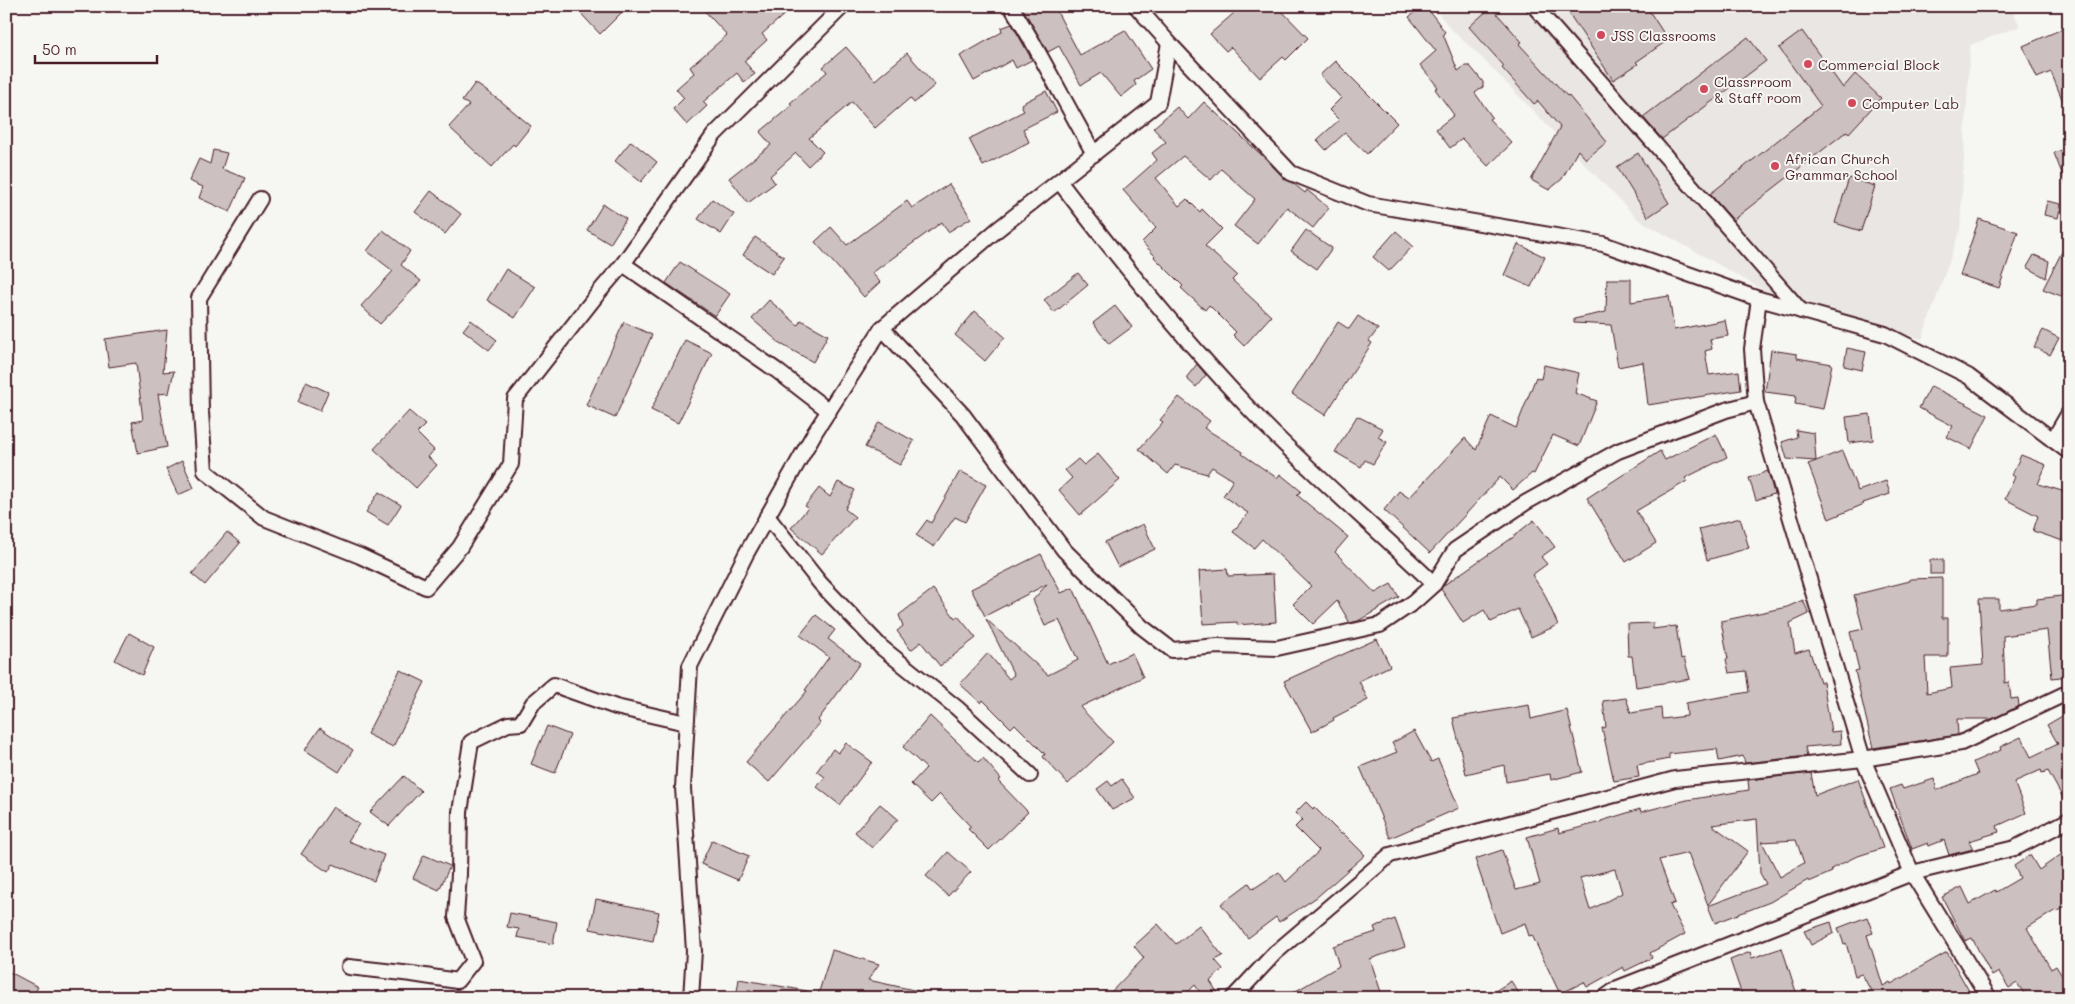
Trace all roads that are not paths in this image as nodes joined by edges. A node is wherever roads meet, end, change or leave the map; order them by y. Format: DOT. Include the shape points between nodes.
graph roads {
  1 [pos="843,6"];
  2 [pos="1011,6"];
  3 [pos="1136,6"];
  4 [pos="1534,6"];
  5 [pos="1168,43"];
  6 [pos="1094,154"];
  7 [pos="1059,181"];
  8 [pos="260,199"];
  9 [pos="623,264"];
  10 [pos="1759,299"];
  11 [pos="1801,311"];
  12 [pos="882,328"];
  13 [pos="1756,402"];
  14 [pos="829,412"];
  15 [pos="2069,413"];
  16 [pos="2053,440"];
  17 [pos="2069,452"];
  18 [pos="767,516"];
  19 [pos="1434,584"];
  20 [pos="2069,692"];
  21 [pos="686,723"];
  22 [pos="1863,759"];
  23 [pos="1030,775"];
  24 [pos="2069,820"];
  25 [pos="1912,873"];
  26 [pos="349,968"];
  27 [pos="691,998"];
  28 [pos="1233,998"];
  29 [pos="1604,998"];
  30 [pos="1990,998"];
  1 -- 9 [label="street" via="714,135"];
  2 -- 6 [label="street"];
  3 -- 5 [label="street"];
  4 -- 11 [label="street"];
  5 -- 6 [label="street" via="1158,103"];
  5 -- 10 [label="street" via="1291,173 1368,204 1603,244"];
  6 -- 7 [label="street"];
  7 -- 12 [label="street"];
  7 -- 19 [label="street" via="1120,260 1263,423"];
  8 -- 9 [label="street" via="200,298 204,471 264,518 360,556 426,587 460,547 510,464 515,398"];
  9 -- 14 [label="street" via="776,370"];
  10 -- 11 [label="street"];
  10 -- 13 [label="street" via="1752,349"];
  11 -- 16 [label="street" via="1885,334 1960,372"];
  12 -- 14 [label="street"];
  12 -- 19 [label="street" via="963,415 1064,550 1142,627 1172,650 1218,646 1276,648 1380,625"];
  13 -- 19 [label="street" via="1618,450 1525,503 1455,550"];
  13 -- 22 [label="street"];
  14 -- 18 [label="street"];
  15 -- 16 [label="street"];
  16 -- 17 [label="street"];
  18 -- 21 [label="street" via="690,666"];
  18 -- 23 [label="street" via="820,584 881,647 957,708"];
  20 -- 22 [label="street" via="1961,742"];
  21 -- 26 [label="street" via="616,707 554,685 534,703 520,723 508,724 471,742 460,812 456,917 473,961 457,981"];
  21 -- 27 [label="street" via="683,788 694,951"];
  22 -- 25 [label="street"];
  22 -- 28 [label="street" via="1675,779 1390,855 1275,953"];
  24 -- 25 [label="street" via="2014,848"];
  25 -- 29 [label="street" via="1618,988"];
  25 -- 30 [label="street"];
}
